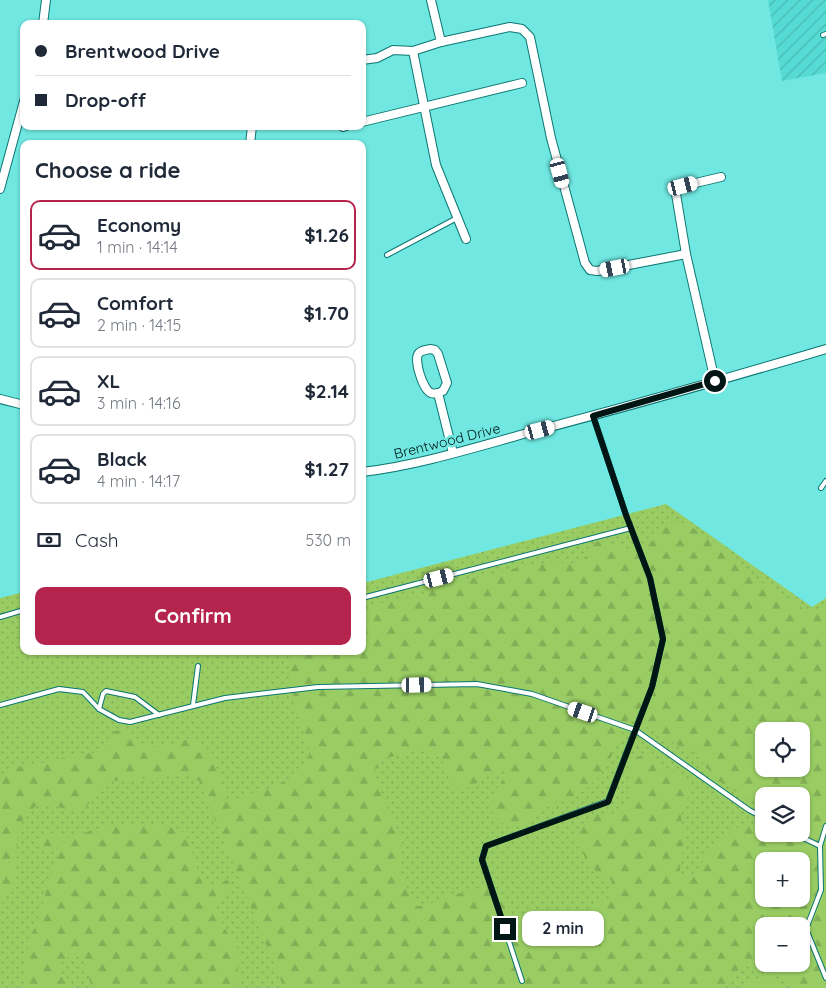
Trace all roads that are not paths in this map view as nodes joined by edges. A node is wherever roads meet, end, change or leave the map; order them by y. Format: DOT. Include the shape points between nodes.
graph roads {
  1 [pos="46,0"];
  2 [pos="431,0"];
  3 [pos="44,20"];
  4 [pos="441,42"];
  5 [pos="413,51"];
  6 [pos="366,59"];
  7 [pos="522,83"];
  8 [pos="424,106"];
  9 [pos="20,116"];
  10 [pos="366,121"];
  11 [pos="721,177"];
  12 [pos="0,189"];
  13 [pos="457,218"];
  14 [pos="466,239"];
  15 [pos="686,254"];
  16 [pos="386,255"];
  17 [pos="826,348"];
  18 [pos="715,381"];
  19 [pos="438,393"];
  20 [pos="0,399"];
  21 [pos="20,404"];
  22 [pos="593,416"];
  23 [pos="453,453"];
  24 [pos="366,471"];
  25 [pos="826,481"];
  26 [pos="821,488"];
  27 [pos="631,528"];
  28 [pos="366,597"];
  29 [pos="20,611"];
  30 [pos="0,618"];
  31 [pos="198,666"];
  32 [pos="0,705"];
  33 [pos="193,705"];
  34 [pos="99,709"];
  35 [pos="159,715"];
  36 [pos="634,730"];
  37 [pos="755,813"];
  38 [pos="826,826"];
  39 [pos="810,841"];
  40 [pos="820,846"];
  41 [pos="826,978"];
  42 [pos="522,981"];
  1 -- 3 [label="street"];
  2 -- 4 [label="street"];
  4 -- 5 [label="street"];
  4 -- 15 [label="street" via="510,27 522,29 530,37 551,138 581,253 590,270"];
  5 -- 6 [label="street" via="393,50"];
  5 -- 8 [label="street"];
  7 -- 8 [label="street"];
  8 -- 10 [label="street"];
  8 -- 13 [label="street" via="436,165"];
  9 -- 12 [label="street"];
  11 -- 15 [label="street" via="678,189 676,194"];
  13 -- 14 [label="street"];
  13 -- 16 [label="lane"];
  15 -- 18 [label="street"];
  17 -- 18 [label="street, Brentwood Drive"];
  18 -- 22 [label="street, Brentwood Drive"];
  19 -- 19 [label="street" via="430,392 423,385 416,358 421,351 430,349 438,354 447,383"];
  19 -- 23 [label="street"];
  20 -- 21 [label="street"];
  22 -- 23 [label="street, Brentwood Drive"];
  22 -- 27 [label="lane"];
  23 -- 24 [label="street, Brentwood Drive" via="400,467"];
  25 -- 26 [label="lane"];
  27 -- 28 [label="lane"];
  27 -- 36 [label="lane" via="650,578 663,639 652,687"];
  29 -- 30 [label="lane"];
  31 -- 33 [label="lane"];
  32 -- 34 [label="lane" via="59,689 83,692"];
  33 -- 35 [label="lane"];
  33 -- 36 [label="lane" via="318,687 476,684 532,694"];
  34 -- 35 [label="lane" via="130,722"];
  34 -- 35 [label="lane" via="106,691 135,697"];
  36 -- 37 [label="lane"];
  36 -- 42 [label="lane" via="608,802 486,846 482,860"];
  38 -- 40 [label="lane"];
  39 -- 40 [label="lane"];
  40 -- 41 [label="lane" via="821,890 806,929"];
}
